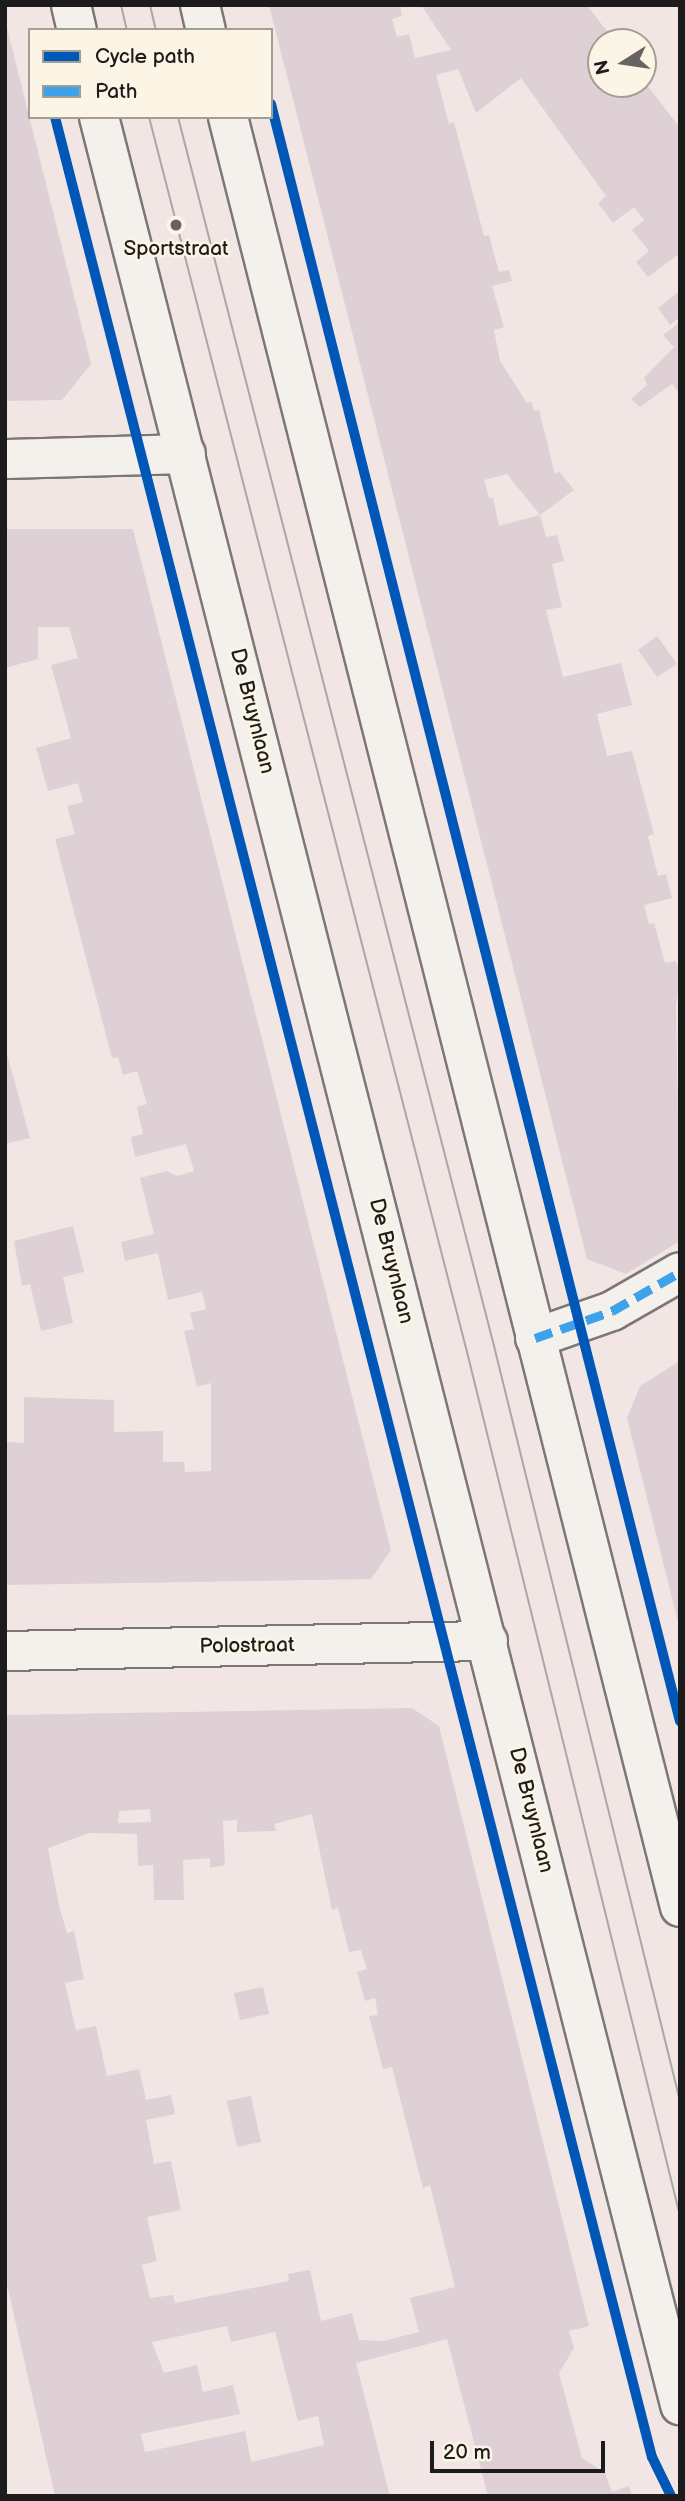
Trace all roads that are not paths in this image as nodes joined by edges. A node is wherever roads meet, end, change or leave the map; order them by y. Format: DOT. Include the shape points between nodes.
graph roads {
  1 [pos="71,5"];
  2 [pos="200,5"];
  3 [pos="77,28"];
  4 [pos="206,28"];
  5 [pos="100,119"];
  6 [pos="229,119"];
  7 [pos="186,454"];
  8 [pos="5,459"];
  9 [pos="680,1272"];
  10 [pos="535,1338"];
  11 [pos="488,1640"];
  12 [pos="5,1651"];
  13 [pos="680,1907"];
  14 [pos="680,2405"];
  1 -- 3 [label="main road"];
  2 -- 4 [label="main road"];
  5 -- 7 [label="main road, De Bruynlaan"];
  6 -- 10 [label="main road"];
  7 -- 8 [label="main road"];
  7 -- 11 [label="main road, De Bruynlaan"];
  9 -- 10 [label="main road" via="612,1311"];
  10 -- 13 [label="main road"];
  11 -- 12 [label="main road, Polostraat"];
  11 -- 14 [label="main road, De Bruynlaan"];
}
